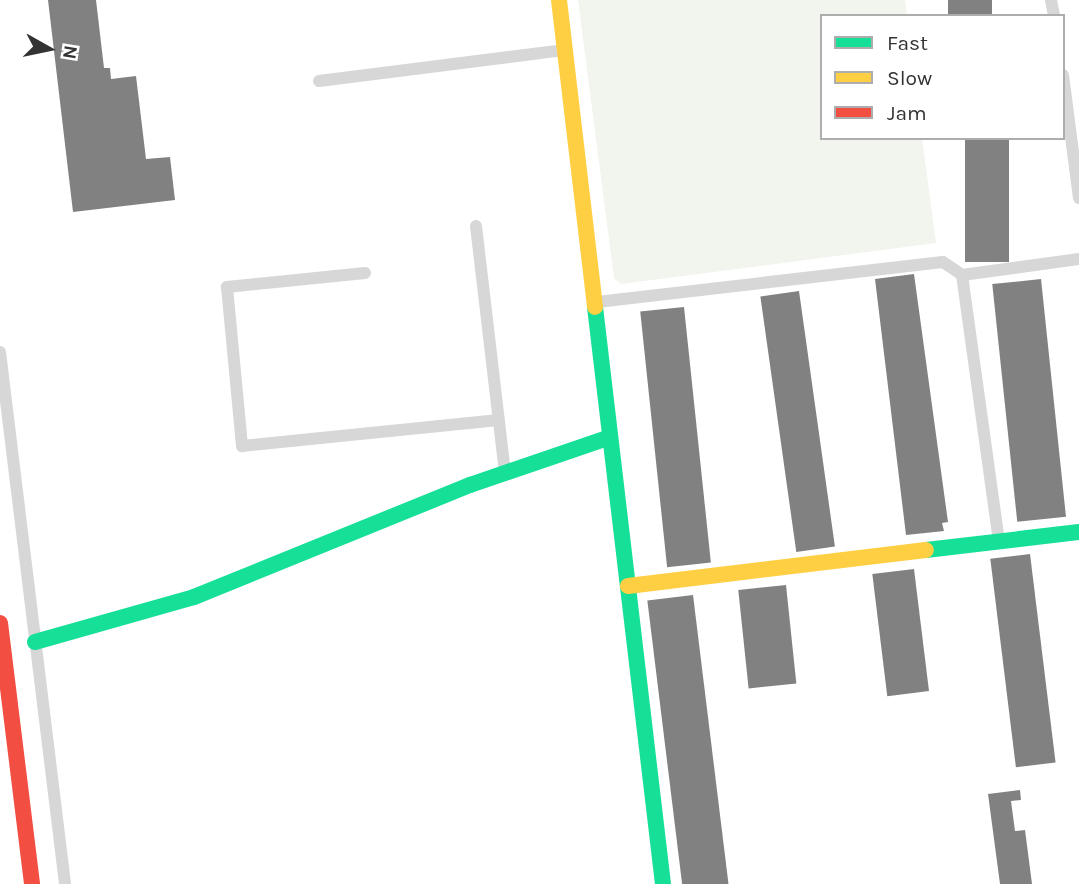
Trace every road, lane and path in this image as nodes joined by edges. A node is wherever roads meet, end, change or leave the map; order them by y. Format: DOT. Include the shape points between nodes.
graph roads {
  1 [pos="559,0"];
  2 [pos="565,50"];
  3 [pos="319,81"];
  4 [pos="1065,90"];
  5 [pos="1079,198"];
  6 [pos="477,226"];
  7 [pos="1079,259"];
  8 [pos="365,273"];
  9 [pos="962,275"];
  10 [pos="594,303"];
  11 [pos="0,352"];
  12 [pos="499,420"];
  13 [pos="610,437"];
  14 [pos="505,473"];
  15 [pos="1079,532"];
  16 [pos="999,542"];
  17 [pos="628,586"];
  18 [pos="0,623"];
  19 [pos="35,642"];
  20 [pos="32,884"];
  21 [pos="65,884"];
  22 [pos="663,884"];
  1 -- 2 [label="main road"];
  2 -- 3 [label="lane"];
  2 -- 10 [label="main road"];
  4 -- 5 [label="lane"];
  6 -- 12 [label="lane"];
  7 -- 9 [label="lane"];
  8 -- 12 [label="lane" via="227,287 242,446"];
  9 -- 10 [label="lane" via="943,261"];
  9 -- 16 [label="lane"];
  10 -- 13 [label="main road"];
  11 -- 19 [label="lane"];
  12 -- 14 [label="lane"];
  13 -- 14 [label="main road"];
  13 -- 17 [label="main road"];
  14 -- 19 [label="main road" via="194,597"];
  15 -- 16 [label="main road"];
  16 -- 17 [label="main road"];
  17 -- 22 [label="main road"];
  18 -- 20 [label="main road"];
  19 -- 21 [label="lane"];
}
